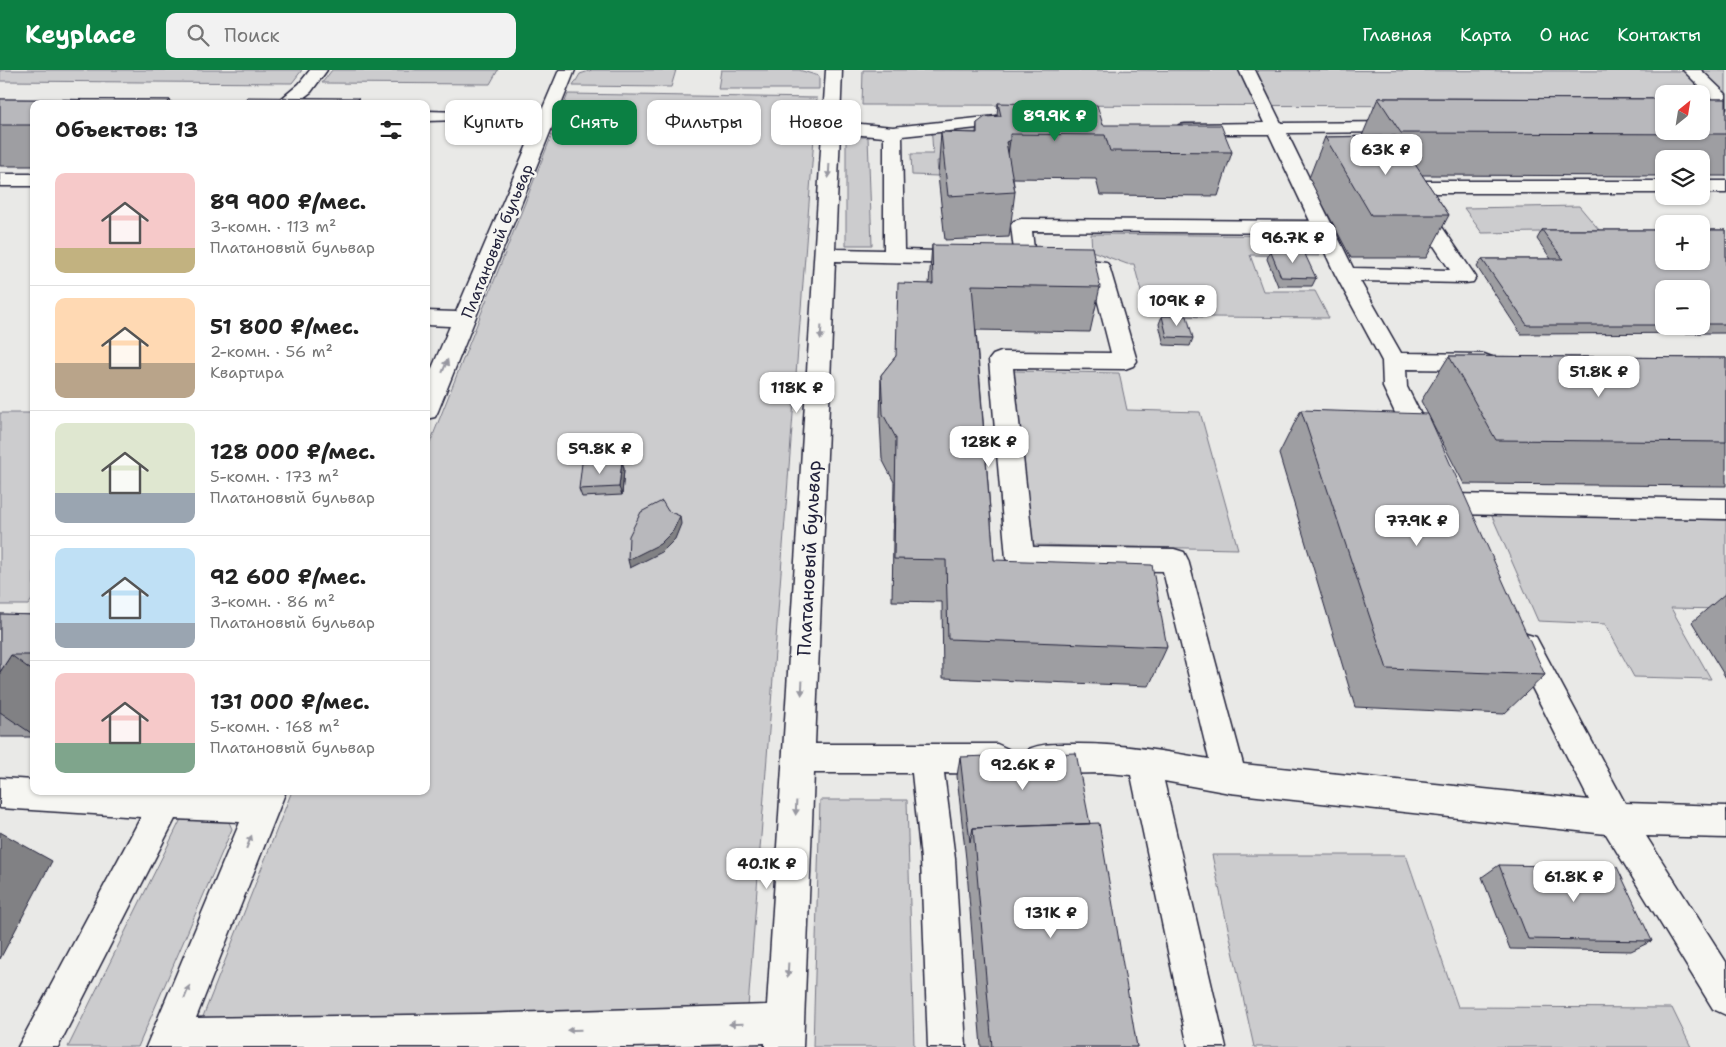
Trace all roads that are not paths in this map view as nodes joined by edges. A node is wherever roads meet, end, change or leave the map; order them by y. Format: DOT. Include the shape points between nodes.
graph roads {
  1 [pos="319,70"];
  2 [pos="567,70"];
  3 [pos="834,70"];
  4 [pos="1247,70"];
  5 [pos="1691,70"];
  6 [pos="290,100"];
  7 [pos="832,100"];
  8 [pos="1726,103"];
  9 [pos="430,116"];
  10 [pos="445,116"];
  11 [pos="1030,118"];
  12 [pos="1274,127"];
  13 [pos="1420,128"];
  14 [pos="861,129"];
  15 [pos="1168,129"];
  16 [pos="893,132"];
  17 [pos="830,145"];
  18 [pos="0,180"];
  19 [pos="30,180"];
  20 [pos="1655,187"];
  21 [pos="1710,188"];
  22 [pos="1726,188"];
  23 [pos="1323,227"];
  24 [pos="825,255"];
  25 [pos="894,256"];
  26 [pos="1006,258"];
  27 [pos="1346,274"];
  28 [pos="430,318"];
  29 [pos="464,319"];
  30 [pos="1394,361"];
  31 [pos="1502,362"];
  32 [pos="430,401"];
  33 [pos="1452,504"];
  34 [pos="1726,509"];
  35 [pos="1466,530"];
  36 [pos="1516,626"];
  37 [pos="798,759"];
  38 [pos="926,759"];
  39 [pos="1144,762"];
  40 [pos="1230,778"];
  41 [pos="0,793"];
  42 [pos="30,795"];
  43 [pos="37,795"];
  44 [pos="267,799"];
  45 [pos="166,802"];
  46 [pos="1616,819"];
  47 [pos="1726,822"];
  48 [pos="1726,996"];
  49 [pos="785,1035"];
  50 [pos="167,1042"];
  51 [pos="37,1047"];
  52 [pos="948,1047"];
  53 [pos="1207,1047"];
  1 -- 6 [label="street" via="306,88"];
  2 -- 29 [label="street, Платановый бульвар"];
  3 -- 7 [label="street, Платановый бульвар"];
  4 -- 12 [label="street"];
  5 -- 8 [label="street"];
  9 -- 10 [label="street"];
  11 -- 16 [label="street"];
  12 -- 13 [label="street"];
  12 -- 15 [label="street"];
  12 -- 23 [label="street"];
  14 -- 16 [label="street"];
  16 -- 25 [label="street"];
  17 -- 24 [label="street, Платановый бульвар, one-way"];
  18 -- 19 [label="street"];
  20 -- 27 [label="street" via="1405,187 1464,277"];
  21 -- 22 [label="street"];
  23 -- 26 [label="street" via="1021,225"];
  23 -- 27 [label="street"];
  24 -- 25 [label="street"];
  24 -- 37 [label="street, Платановый бульвар, one-way"];
  25 -- 26 [label="street"];
  26 -- 40 [label="street" via="1099,266 1124,361 1001,360 1020,558 1174,560"];
  27 -- 30 [label="street"];
  28 -- 29 [label="street"];
  32 -- 29 [label="street, Платановый бульвар, one-way"];
  30 -- 31 [label="street"];
  30 -- 33 [label="street" via="1395,387"];
  33 -- 34 [label="street"];
  33 -- 35 [label="street"];
  36 -- 46 [label="street"];
  37 -- 38 [label="street"];
  37 -- 49 [label="street, Платановый бульвар, one-way"];
  38 -- 39 [label="street" via="1106,758"];
  38 -- 52 [label="street" via="938,859"];
  39 -- 40 [label="street"];
  39 -- 53 [label="street"];
  40 -- 46 [label="street"];
  41 -- 42 [label="street"];
  43 -- 45 [label="street"];
  44 -- 45 [label="street"];
  50 -- 44 [label="street, one-way"];
  45 -- 51 [label="street"];
  46 -- 47 [label="street"];
  46 -- 48 [label="street"];
  49 -- 50 [label="street, one-way" via="480,1033"];
}
